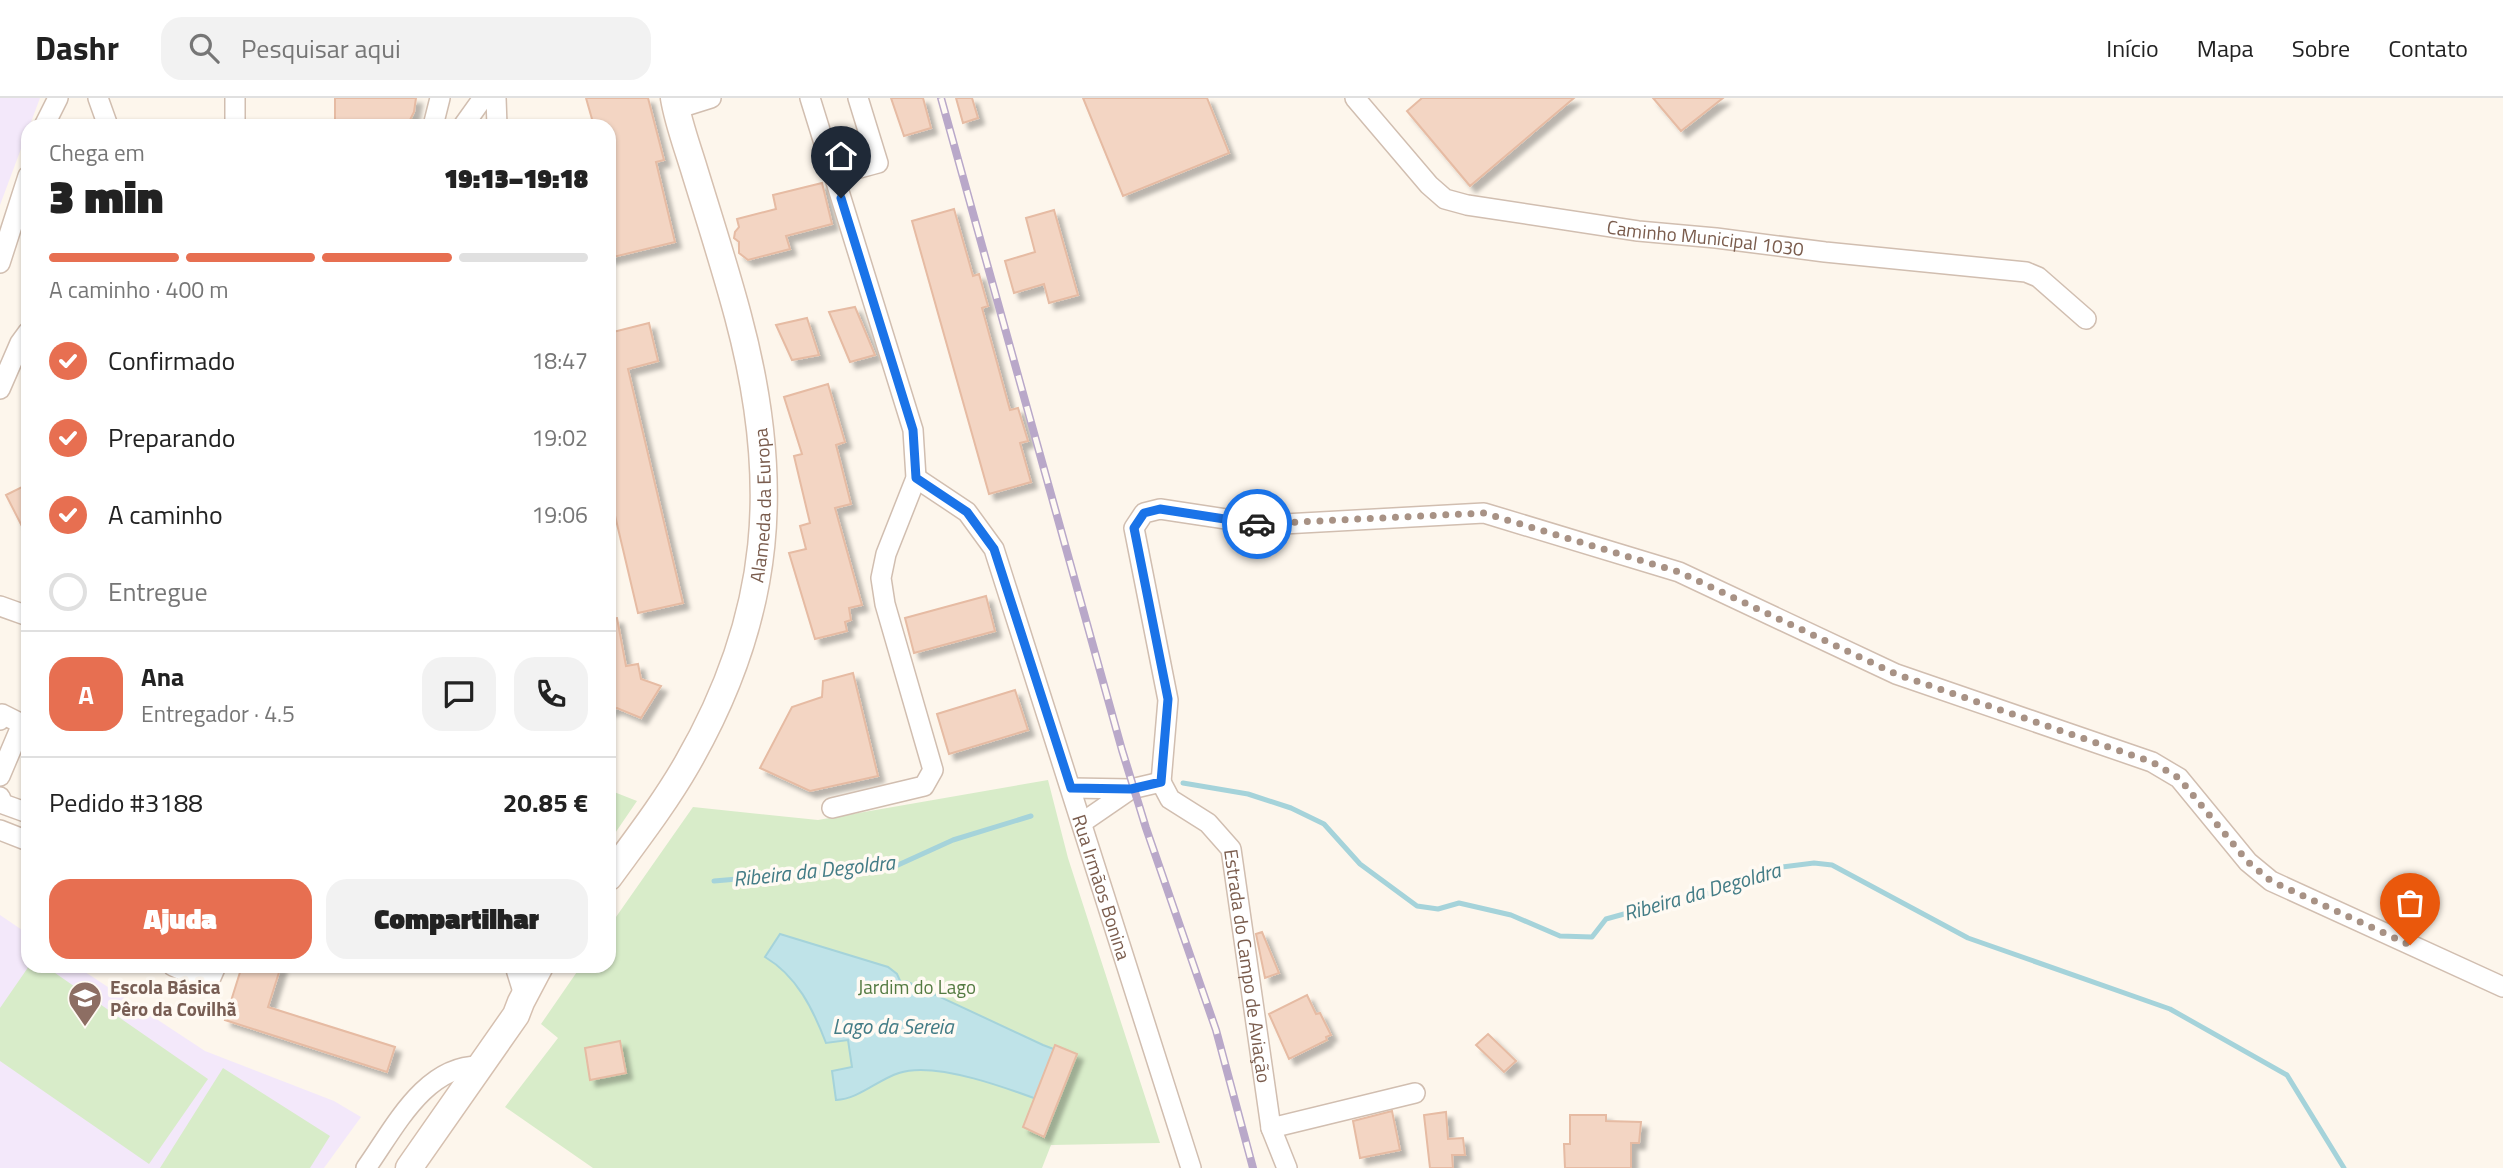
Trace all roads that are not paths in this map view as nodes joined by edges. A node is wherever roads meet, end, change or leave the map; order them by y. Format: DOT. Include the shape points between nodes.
graph roads {
  1 [pos="58,98"];
  2 [pos="98,98"];
  3 [pos="235,98"];
  4 [pos="441,98"];
  5 [pos="483,98"];
  6 [pos="496,98"];
  7 [pos="711,98"];
  8 [pos="810,98"];
  9 [pos="858,98"];
  10 [pos="1355,98"];
  11 [pos="675,104"];
  12 [pos="48,119"];
  13 [pos="106,119"];
  14 [pos="235,119"];
  15 [pos="435,119"];
  16 [pos="446,119"];
  17 [pos="468,119"];
  18 [pos="497,119"];
  19 [pos="834,175"];
  20 [pos="21,198"];
  21 [pos="0,263"];
  22 [pos="2086,319"];
  23 [pos="21,343"];
  24 [pos="2,374"];
  25 [pos="916,478"];
  26 [pos="0,606"];
  27 [pos="21,613"];
  28 [pos="0,720"];
  29 [pos="21,724"];
  30 [pos="21,726"];
  31 [pos="0,776"];
  32 [pos="1161,782"];
  33 [pos="1071,788"];
  34 [pos="1131,789"];
  35 [pos="0,797"];
  36 [pos="832,808"];
  37 [pos="21,810"];
  38 [pos="1083,822"];
  39 [pos="0,830"];
  40 [pos="21,838"];
  41 [pos="616,867"];
  42 [pos="189,973"];
  43 [pos="213,973"];
  44 [pos="532,978"];
  45 [pos="2503,987"];
  46 [pos="481,1066"];
  47 [pos="1415,1093"];
  48 [pos="1270,1128"];
  49 [pos="366,1168"];
  50 [pos="409,1168"];
  51 [pos="1191,1168"];
  52 [pos="1287,1168"];
  1 -- 12 [label="street"];
  2 -- 13 [label="street"];
  3 -- 14 [label="street"];
  4 -- 15 [label="street"];
  4 -- 16 [label="street"];
  5 -- 17 [label="street"];
  6 -- 18 [label="street"];
  7 -- 11 [label="street"];
  8 -- 19 [label="street"];
  9 -- 19 [label="street" via="878,163"];
  10 -- 22 [label="street, Caminho Municipal 1030" via="1445,199 1639,231 2026,272"];
  11 -- 41 [label="main road, Alameda da Europa" via="738,315 759,408 765,506 752,606 734,663 687,764"];
  19 -- 25 [label="street" via="913,430"];
  20 -- 21 [label="street"];
  23 -- 24 [label="street"];
  25 -- 33 [label="street, Rua Irmãos Bonina" via="967,512 994,549"];
  25 -- 36 [label="street" via="881,578 933,770 924,786"];
  26 -- 27 [label="street"];
  28 -- 29 [label="street" via="2,714"];
  30 -- 31 [label="street"];
  32 -- 34 [label="street"];
  32 -- 45 [label="street" via="1168,699 1134,528 1144,513 1160,509 1265,525 1484,513 1679,572 1896,674 2152,762 2179,778 2248,862 2271,881"];
  32 -- 48 [label="street, Estrada do Campo de Aviação" via="1170,799 1208,823 1231,849"];
  33 -- 34 [label="street"];
  33 -- 38 [label="street, Rua Irmãos Bonina"];
  34 -- 38 [label="street"];
  35 -- 37 [label="street"];
  38 -- 51 [label="street, Rua Irmãos Bonina"];
  39 -- 40 [label="street"];
  42 -- 43 [label="street" via="209,982"];
  44 -- 46 [label="main road"];
  46 -- 49 [label="street" via="461,1067 429,1086"];
  46 -- 50 [label="main road"];
  47 -- 48 [label="street"];
  48 -- 52 [label="street, Estrada do Campo de Aviação"];
}
